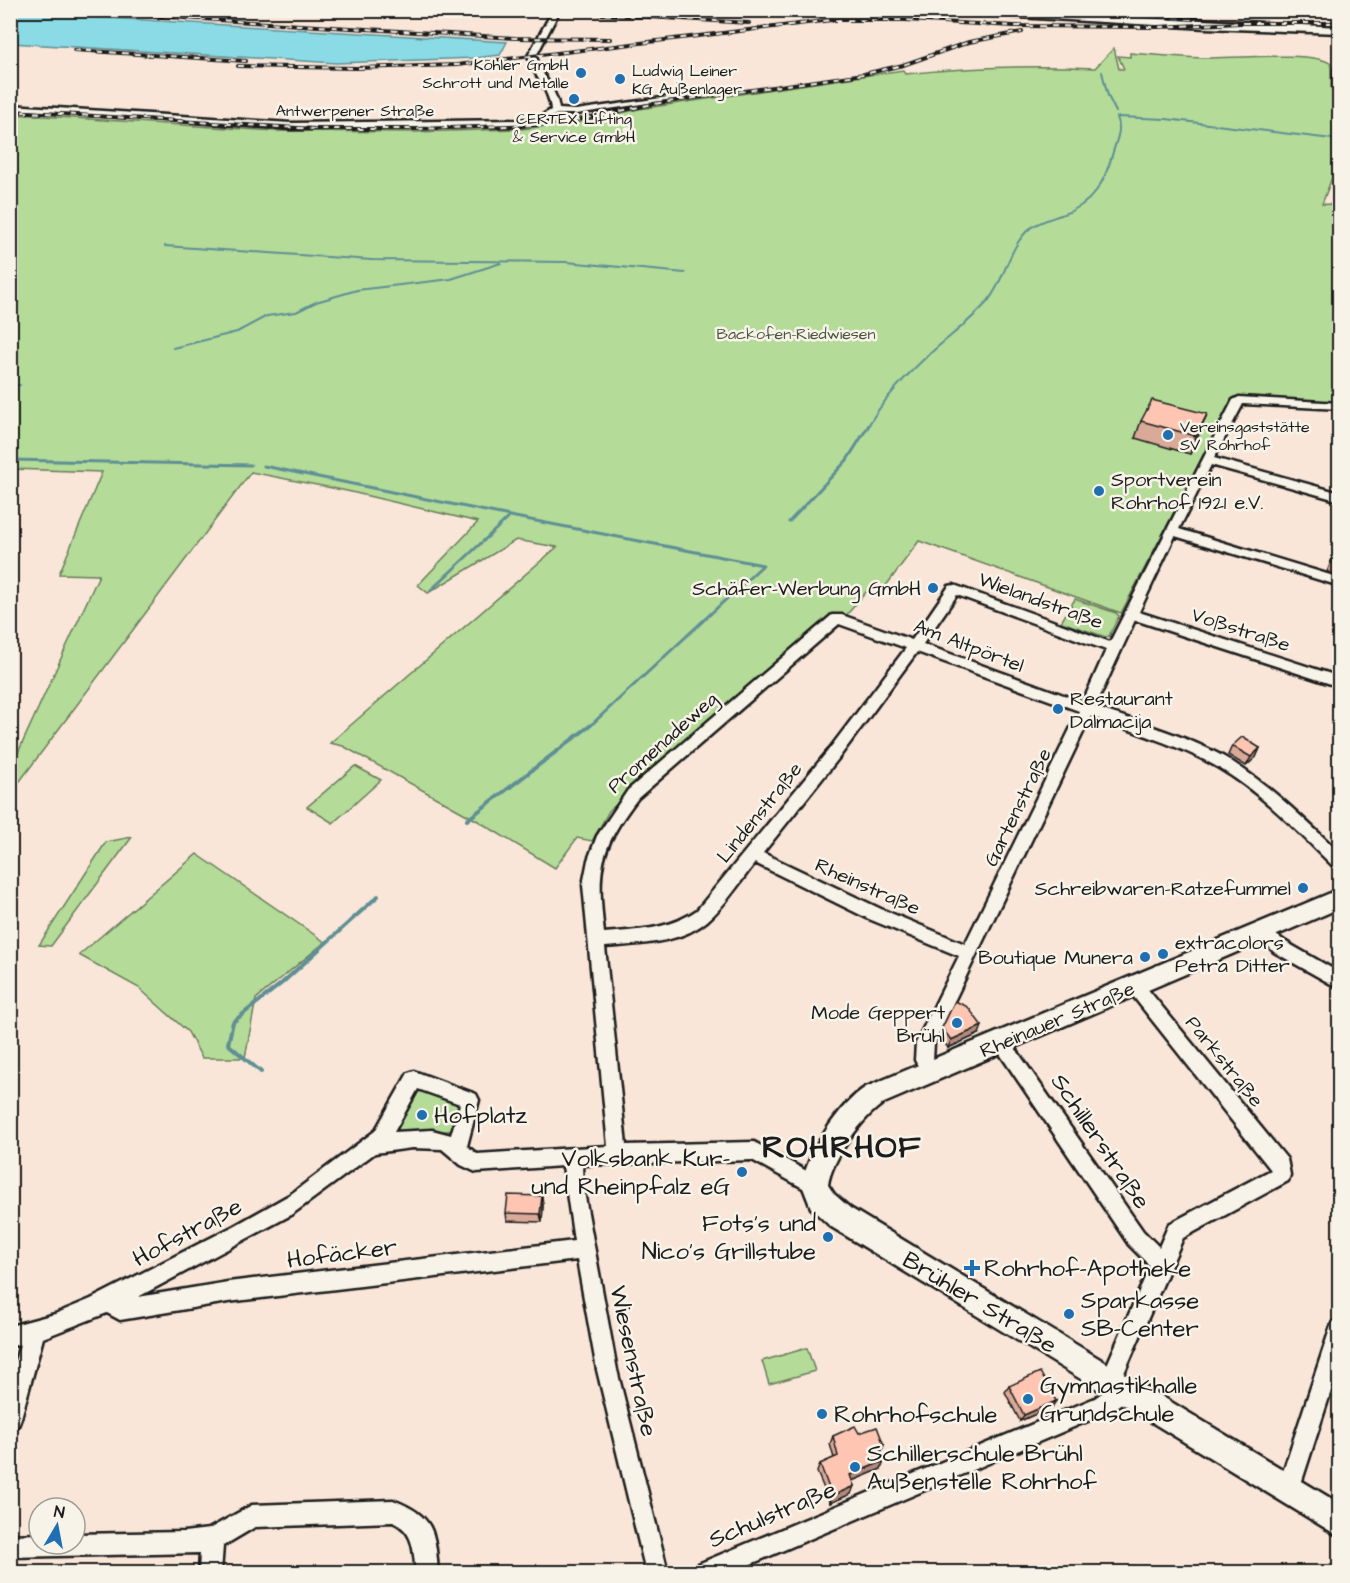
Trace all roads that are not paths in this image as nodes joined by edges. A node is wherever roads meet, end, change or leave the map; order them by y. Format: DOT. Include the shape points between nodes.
graph roads {
  1 [pos="557,10"];
  2 [pos="947,10"];
  3 [pos="1292,27"];
  4 [pos="1316,30"];
  5 [pos="1340,31"];
  6 [pos="1340,37"];
  7 [pos="1340,69"];
  8 [pos="1339,86"];
  9 [pos="697,95"];
  10 [pos="10,107"];
  11 [pos="555,111"];
  12 [pos="1340,406"];
  13 [pos="1207,460"];
  14 [pos="1340,497"];
  15 [pos="1172,531"];
  16 [pos="1340,582"];
  17 [pos="954,590"];
  18 [pos="1131,614"];
  19 [pos="837,618"];
  20 [pos="916,646"];
  21 [pos="1114,648"];
  22 [pos="1340,682"];
  23 [pos="1086,711"];
  24 [pos="752,855"];
  25 [pos="1340,863"];
  26 [pos="1340,898"];
  27 [pos="1262,932"];
  28 [pos="596,941"];
  29 [pos="968,953"];
  30 [pos="1340,982"];
  31 [pos="1135,986"];
  32 [pos="1002,1043"];
  33 [pos="930,1072"];
  34 [pos="372,1145"];
  35 [pos="457,1148"];
  36 [pos="618,1154"];
  37 [pos="572,1158"];
  38 [pos="814,1185"];
  39 [pos="585,1249"];
  40 [pos="1162,1264"];
  41 [pos="109,1302"];
  42 [pos="1340,1329"];
  43 [pos="34,1332"];
  44 [pos="10,1336"];
  45 [pos="1116,1385"];
  46 [pos="10,1418"];
  47 [pos="1288,1490"];
  48 [pos="1340,1522"];
  49 [pos="212,1540"];
  50 [pos="10,1546"];
  51 [pos="210,1572"];
  52 [pos="428,1572"];
  53 [pos="657,1572"];
  54 [pos="706,1572"];
  1 -- 11 [label="street" via="532,56"];
  2 -- 3 [label="street"];
  3 -- 4 [label="street"];
  3 -- 5 [label="street"];
  4 -- 5 [label="street"];
  4 -- 6 [label="street"];
  7 -- 8 [label="street"];
  9 -- 11 [label="street, Antwerpener Straße" via="576,112"];
  10 -- 11 [label="street, Antwerpener Straße" via="291,126 520,123 541,119"];
  12 -- 13 [label="street, Gartenstraße" via="1239,400"];
  13 -- 14 [label="street"];
  13 -- 15 [label="street, Gartenstraße"];
  15 -- 16 [label="street"];
  15 -- 18 [label="street, Gartenstraße"];
  17 -- 20 [label="street, Lindenstraße"];
  17 -- 21 [label="street, Wielandstraße"];
  18 -- 21 [label="street, Gartenstraße"];
  18 -- 22 [label="street, Voßstraße"];
  19 -- 20 [label="street, Am Altpörtel"];
  19 -- 28 [label="street, Promenadeweg" via="633,794 613,817 592,871"];
  20 -- 23 [label="street, Am Altpörtel"];
  20 -- 24 [label="street, Lindenstraße" via="864,718"];
  21 -- 23 [label="street, Gartenstraße"];
  23 -- 25 [label="street, Am Altpörtel" via="1169,739 1224,764 1272,798"];
  23 -- 29 [label="street, Gartenstraße"];
  24 -- 28 [label="street, Lindenstraße" via="703,915 690,925 674,932"];
  24 -- 29 [label="street, Rheinstraße" via="874,914"];
  26 -- 27 [label="street, Rheinauer Straße"];
  27 -- 30 [label="street"];
  27 -- 31 [label="street, Rheinauer Straße"];
  28 -- 36 [label="street, Promenadeweg"];
  29 -- 33 [label="street, Gartenstraße" via="925,1043 924,1060"];
  31 -- 32 [label="street, Rheinauer Straße"];
  31 -- 40 [label="street, Parkstraße" via="1280,1165 1281,1174 1176,1231"];
  32 -- 33 [label="street, Rheinauer Straße"];
  32 -- 40 [label="street, Schillerstraße" via="1136,1238"];
  33 -- 38 [label="street, Rheinauer Straße" via="863,1103 823,1161"];
  34 -- 35 [label="street" via="432,1139 444,1140"];
  34 -- 35 [label="street, Hofstraße" via="382,1137 414,1079 470,1100"];
  34 -- 41 [label="street, Hofstraße" via="282,1210"];
  35 -- 37 [label="street" via="466,1159 476,1162"];
  36 -- 37 [label="street"];
  36 -- 38 [label="street" via="754,1151"];
  37 -- 39 [label="street, Wiesenstraße"];
  38 -- 45 [label="street, Brühler Straße" via="828,1208 840,1216"];
  39 -- 41 [label="street, Hofäcker" via="228,1292 120,1310"];
  39 -- 53 [label="street, Wiesenstraße" via="607,1370"];
  40 -- 45 [label="street"];
  41 -- 43 [label="street, Hofstraße"];
  42 -- 47 [label="street"];
  43 -- 44 [label="street, Hofstraße"];
  43 -- 46 [label="street"];
  45 -- 47 [label="street, Brühler Straße"];
  45 -- 54 [label="street, Schulstraße" via="1102,1405"];
  47 -- 48 [label="street, Brühler Straße"];
  49 -- 50 [label="street"];
  49 -- 51 [label="street"];
  49 -- 52 [label="street" via="252,1516 393,1510 420,1525"];
}
